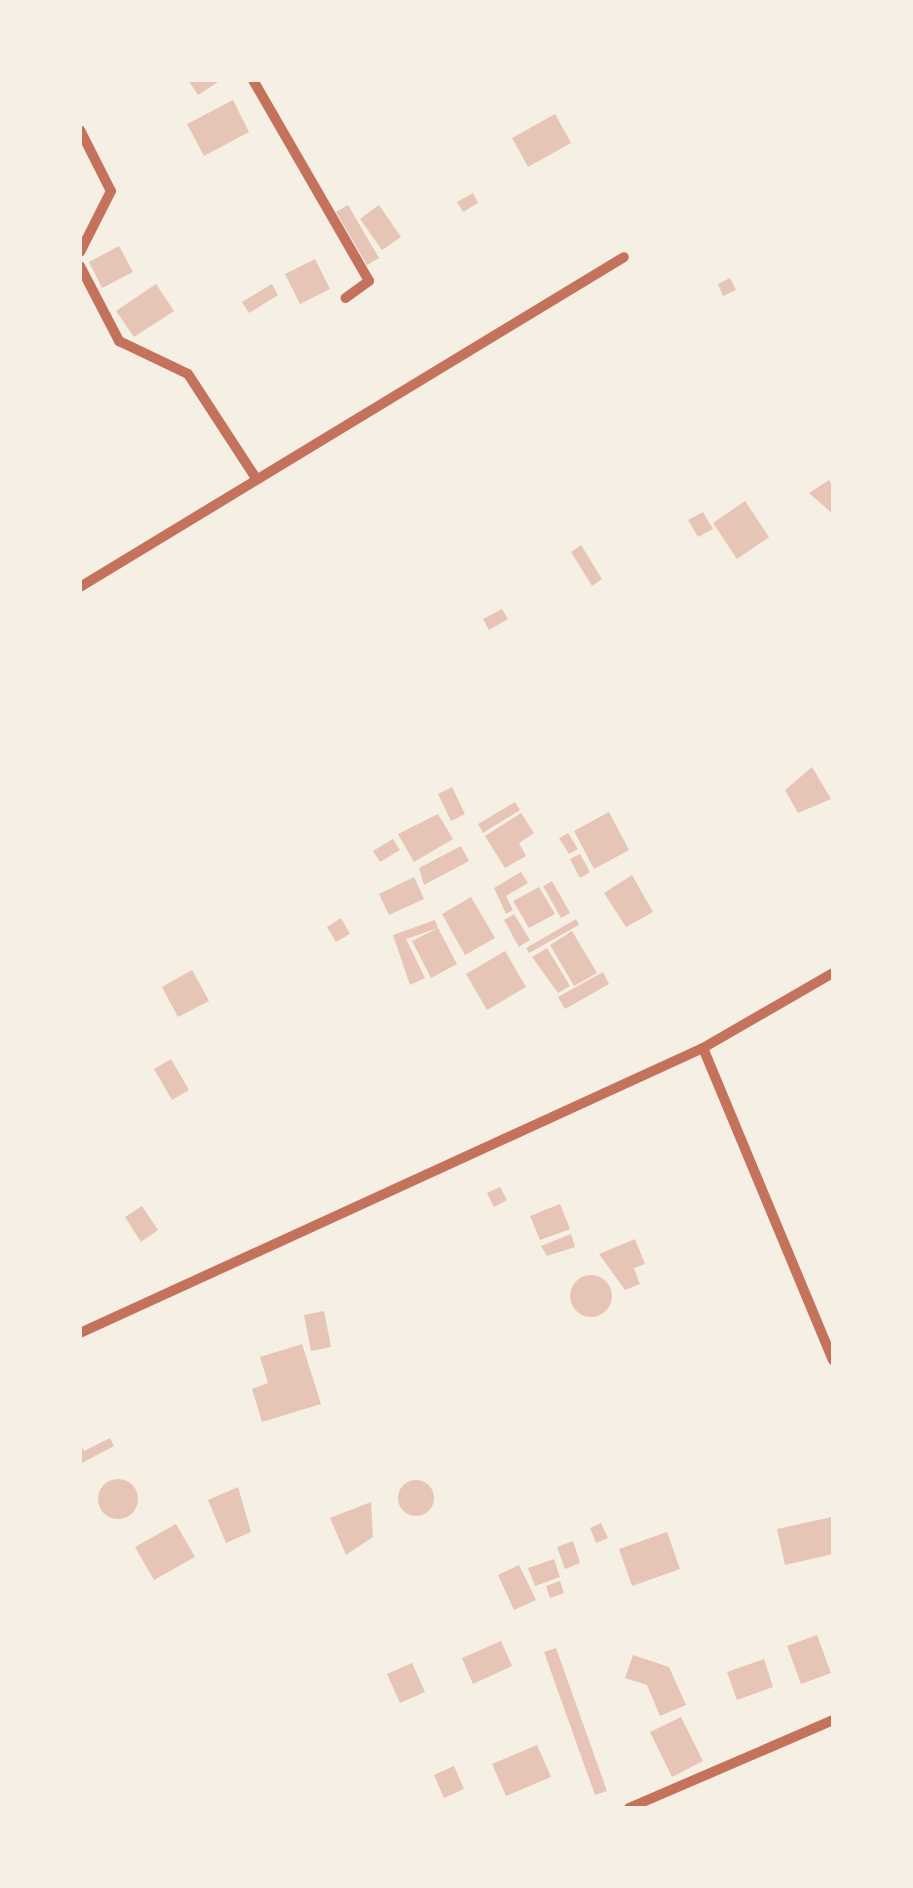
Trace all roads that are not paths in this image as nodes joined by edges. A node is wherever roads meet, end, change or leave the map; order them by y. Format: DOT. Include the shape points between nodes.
graph roads {
  1 [pos="253,80"];
  2 [pos="80,130"];
  3 [pos="80,252"];
  4 [pos="624,258"];
  5 [pos="80,266"];
  6 [pos="346,298"];
  7 [pos="258,480"];
  8 [pos="80,587"];
  9 [pos="833,973"];
  10 [pos="703,1048"];
  11 [pos="80,1332"];
  12 [pos="833,1360"];
  13 [pos="833,1720"];
  14 [pos="629,1808"];
  1 -- 6 [label="street" via="369,280"];
  2 -- 3 [label="street" via="111,191"];
  4 -- 7 [label="street"];
  5 -- 7 [label="street" via="119,341 188,374"];
  7 -- 8 [label="street"];
  9 -- 10 [label="street"];
  10 -- 11 [label="street"];
  10 -- 12 [label="street"];
  13 -- 14 [label="street"];
}
